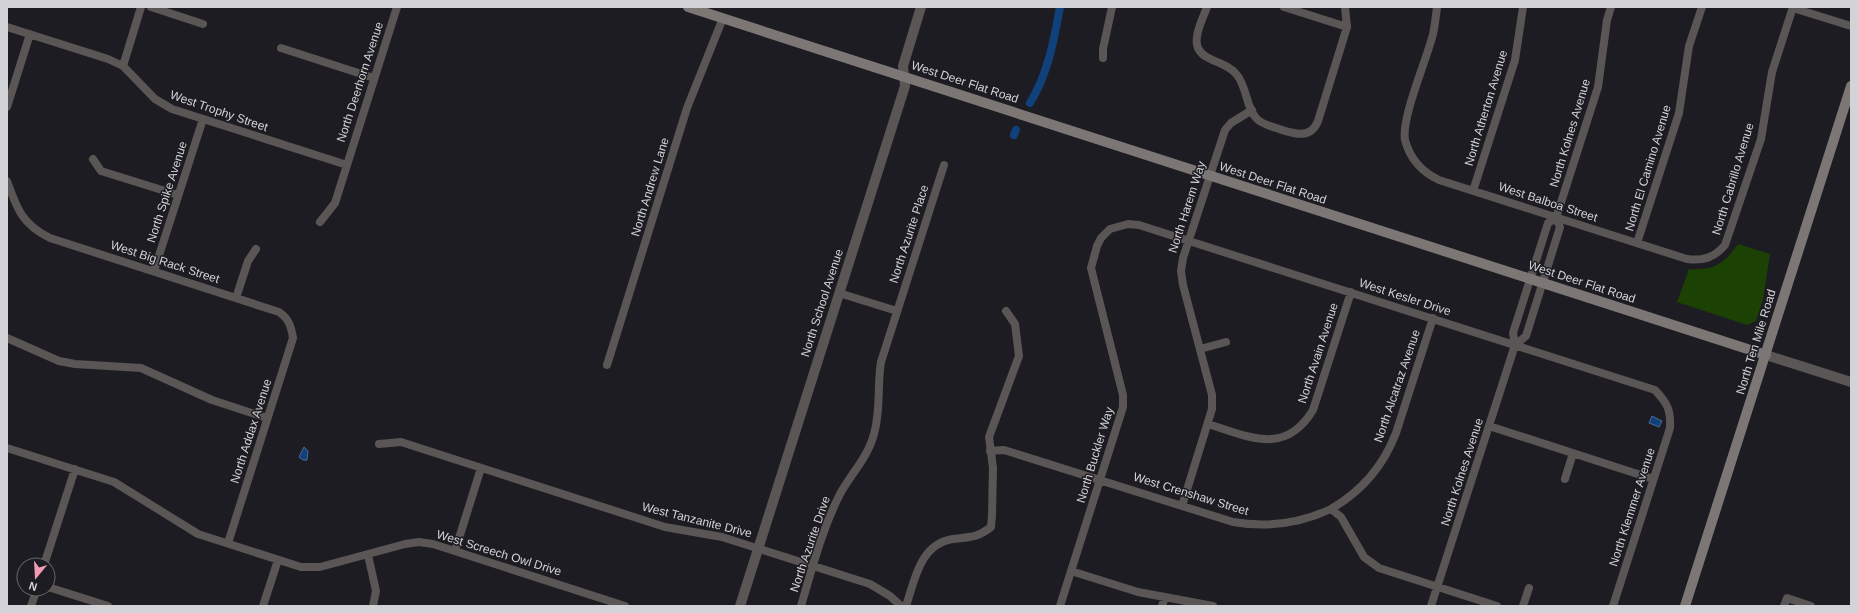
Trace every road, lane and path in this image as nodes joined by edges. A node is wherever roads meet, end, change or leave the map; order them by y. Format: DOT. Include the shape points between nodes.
graph roads {
  1 [pos="141,7"];
  2 [pos="150,7"];
  3 [pos="397,7"];
  4 [pos="688,7"];
  5 [pos="921,7"];
  6 [pos="1112,7"];
  7 [pos="1207,7"];
  8 [pos="1284,7"];
  9 [pos="1344,7"];
  10 [pos="1437,7"];
  11 [pos="1523,7"];
  12 [pos="1611,7"];
  13 [pos="1702,7"];
  14 [pos="1793,7"];
  15 [pos="723,18"];
  16 [pos="203,24"];
  17 [pos="1851,26"];
  18 [pos="7,27"];
  19 [pos="1347,27"];
  20 [pos="30,34"];
  21 [pos="281,48"];
  22 [pos="1103,58"];
  23 [pos="123,66"];
  24 [pos="904,76"];
  25 [pos="374,78"];
  26 [pos="1851,86"];
  27 [pos="7,107"];
  28 [pos="1252,110"];
  29 [pos="203,119"];
  30 [pos="93,159"];
  31 [pos="347,165"];
  32 [pos="944,165"];
  33 [pos="1210,177"];
  34 [pos="7,181"];
  35 [pos="1474,191"];
  36 [pos="178,195"];
  37 [pos="1556,218"];
  38 [pos="320,222"];
  39 [pos="1118,225"];
  40 [pos="1188,241"];
  41 [pos="1637,243"];
  42 [pos="256,249"];
  43 [pos="1687,259"];
  44 [pos="154,272"];
  45 [pos="1530,279"];
  46 [pos="1543,283"];
  47 [pos="1351,292"];
  48 [pos="839,293"];
  49 [pos="236,298"];
  50 [pos="897,311"];
  51 [pos="1006,311"];
  52 [pos="1433,318"];
  53 [pos="291,325"];
  54 [pos="7,338"];
  55 [pos="1226,342"];
  56 [pos="1515,345"];
  57 [pos="1200,349"];
  58 [pos="1766,355"];
  59 [pos="607,365"];
  60 [pos="1851,382"];
  61 [pos="1670,415"];
  62 [pos="267,418"];
  63 [pos="1208,424"];
  64 [pos="1489,426"];
  65 [pos="378,444"];
  66 [pos="7,448"];
  67 [pos="990,451"];
  68 [pos="1573,453"];
  69 [pos="482,468"];
  70 [pos="75,469"];
  71 [pos="1565,478"];
  72 [pos="1100,479"];
  73 [pos="1653,479"];
  74 [pos="1182,506"];
  75 [pos="1331,509"];
  76 [pos="228,544"];
  77 [pos="758,548"];
  78 [pos="455,551"];
  79 [pos="368,555"];
  80 [pos="47,557"];
  81 [pos="278,560"];
  82 [pos="813,566"];
  83 [pos="1071,571"];
  84 [pos="1437,587"];
  85 [pos="1530,588"];
  86 [pos="56,590"];
  87 [pos="1165,597"];
  88 [pos="1785,602"];
  89 [pos="108,606"];
  90 [pos="263,606"];
  91 [pos="373,606"];
  92 [pos="625,606"];
  93 [pos="740,606"];
  94 [pos="801,606"];
  95 [pos="901,606"];
  96 [pos="906,606"];
  97 [pos="1060,606"];
  98 [pos="1162,606"];
  99 [pos="1213,606"];
  100 [pos="1431,606"];
  101 [pos="1497,606"];
  102 [pos="1523,606"];
  103 [pos="1613,606"];
  104 [pos="1685,606"];
  105 [pos="1811,606"];
  1 -- 23 [label="street"];
  2 -- 16 [label="street"];
  3 -- 25 [label="street, North Deerhorn Avenue"];
  4 -- 15 [label="main road, West Deer Flat Road"];
  5 -- 24 [label="street, North School Avenue" via="903,66"];
  6 -- 22 [label="street"];
  7 -- 28 [label="street" via="1197,38 1200,53 1232,69 1242,83"];
  8 -- 19 [label="street"];
  9 -- 19 [label="street"];
  10 -- 35 [label="street, West Balboa Street" via="1433,34 1406,123 1405,140 1419,168 1430,176"];
  11 -- 35 [label="street, North Atherton Avenue" via="1515,60"];
  12 -- 37 [label="street, North Kolnes Avenue" via="1598,87"];
  13 -- 41 [label="street, North El Camino Avenue" via="1689,46 1679,113"];
  14 -- 17 [label="street"];
  14 -- 43 [label="street, North Cabrillo Avenue" via="1772,72 1760,139 1725,245 1719,253 1710,258 1698,261"];
  15 -- 24 [label="main road, West Deer Flat Road"];
  15 -- 59 [label="street, North Andrew Lane" via="687,108"];
  18 -- 20 [label="street, West Trophy Street"];
  19 -- 28 [label="street" via="1318,121 1310,132 1295,134 1264,124 1257,119"];
  20 -- 23 [label="street, West Trophy Street"];
  20 -- 27 [label="street"];
  21 -- 25 [label="street"];
  23 -- 29 [label="street, West Trophy Street" via="162,104"];
  24 -- 33 [label="main road, West Deer Flat Road"];
  24 -- 48 [label="street, North School Avenue" via="905,86"];
  25 -- 31 [label="street, North Deerhorn Avenue"];
  26 -- 58 [label="main road, North Ten Mile Road"];
  28 -- 33 [label="street, North Harem Way" via="1231,123 1225,130"];
  29 -- 31 [label="street, West Trophy Street"];
  29 -- 36 [label="street, North Spike Avenue"];
  30 -- 36 [label="street" via="101,171"];
  31 -- 38 [label="street, North Deerhorn Avenue" via="335,203"];
  32 -- 50 [label="street, North Azurite Place"];
  33 -- 40 [label="street, North Harem Way"];
  33 -- 45 [label="main road, West Deer Flat Road"];
  34 -- 44 [label="street, West Big Rack Street" via="15,205 28,224 38,232"];
  35 -- 37 [label="street, West Balboa Street"];
  36 -- 44 [label="street, North Spike Avenue"];
  37 -- 41 [label="street, West Balboa Street"];
  37 -- 45 [label="street, North Kolnes Avenue" via="1548,223"];
  37 -- 46 [label="street, North Kolnes Avenue" via="1560,227"];
  39 -- 40 [label="street, West Kesler Drive" via="1139,225"];
  39 -- 72 [label="street, North Buckler Way" via="1101,238 1091,268 1123,395 1120,417"];
  40 -- 47 [label="street, West Kesler Drive"];
  40 -- 57 [label="street, North Harem Way" via="1181,271"];
  41 -- 43 [label="street, West Balboa Street"];
  42 -- 49 [label="street" via="248,261"];
  44 -- 49 [label="street, West Big Rack Street"];
  45 -- 46 [label="main road, West Deer Flat Road"];
  45 -- 56 [label="street, North Kolnes Avenue" via="1513,333"];
  46 -- 56 [label="street, North Kolnes Avenue" via="1526,336"];
  46 -- 58 [label="main road, West Deer Flat Road"];
  47 -- 52 [label="street, West Kesler Drive"];
  47 -- 63 [label="street, North Avain Avenue" via="1313,410 1307,420 1289,436 1276,440 1264,440"];
  48 -- 50 [label="street"];
  48 -- 77 [label="street, North School Avenue"];
  49 -- 53 [label="street, West Big Rack Street" via="279,312"];
  50 -- 82 [label="street, North Azurite Drive" via="878,378 878,414 874,434 866,455 840,494"];
  51 -- 67 [label="street" via="1015,324 1020,356 991,429"];
  52 -- 56 [label="street, West Kesler Drive"];
  52 -- 75 [label="street, North Alcatraz Avenue" via="1389,451 1365,484"];
  53 -- 62 [label="street, North Addax Avenue" via="293,338"];
  54 -- 62 [label="street" via="59,361 141,368 212,400"];
  55 -- 57 [label="street"];
  56 -- 61 [label="street, West Kesler Drive" via="1655,390 1665,401"];
  56 -- 64 [label="street, North Kolnes Avenue"];
  57 -- 63 [label="street, North Harem Way" via="1212,395"];
  58 -- 60 [label="street, West Deer Flat Road"];
  58 -- 104 [label="main road, North Ten Mile Road"];
  61 -- 73 [label="street, North Klemmer Avenue" via="1670,428"];
  62 -- 76 [label="street, North Addax Avenue"];
  63 -- 74 [label="street, North Harem Way"];
  64 -- 68 [label="street"];
  64 -- 84 [label="street, North Kolnes Avenue"];
  65 -- 69 [label="street, West Tanzanite Drive" via="401,442"];
  66 -- 70 [label="street, West Screech Owl Drive"];
  67 -- 72 [label="street, West Crenshaw Street" via="1004,450"];
  67 -- 96 [label="street" via="993,468 991,527 980,535 936,544 921,561"];
  68 -- 71 [label="street"];
  68 -- 73 [label="street"];
  69 -- 77 [label="street, West Tanzanite Drive" via="665,527 722,537"];
  69 -- 78 [label="street"];
  70 -- 76 [label="street, West Screech Owl Drive" via="114,482 198,534"];
  70 -- 80 [label="street"];
  72 -- 74 [label="street, West Crenshaw Street"];
  72 -- 83 [label="street, North Buckler Way"];
  73 -- 103 [label="street, North Klemmer Avenue"];
  74 -- 75 [label="street, West Crenshaw Street" via="1234,522 1264,526 1309,519"];
  75 -- 84 [label="street" via="1340,517 1364,557 1379,568"];
  76 -- 81 [label="street, West Screech Owl Drive"];
  77 -- 82 [label="street, West Tanzanite Drive"];
  77 -- 93 [label="street, North School Avenue"];
  78 -- 79 [label="street, West Screech Owl Drive" via="419,542"];
  78 -- 92 [label="street, West Screech Owl Drive"];
  79 -- 81 [label="street, West Screech Owl Drive" via="310,568"];
  79 -- 91 [label="street" via="376,591"];
  81 -- 90 [label="street"];
  82 -- 94 [label="street, North Azurite Drive"];
  82 -- 95 [label="street, West Tanzanite Drive" via="870,584"];
  83 -- 87 [label="street" via="1138,592"];
  83 -- 97 [label="street, North Buckler Way"];
  84 -- 100 [label="street, North Kolnes Avenue"];
  84 -- 101 [label="street"];
  85 -- 102 [label="street"];
  86 -- 89 [label="street"];
  87 -- 98 [label="street"];
  87 -- 99 [label="street"];
  88 -- 105 [label="street"];
}
